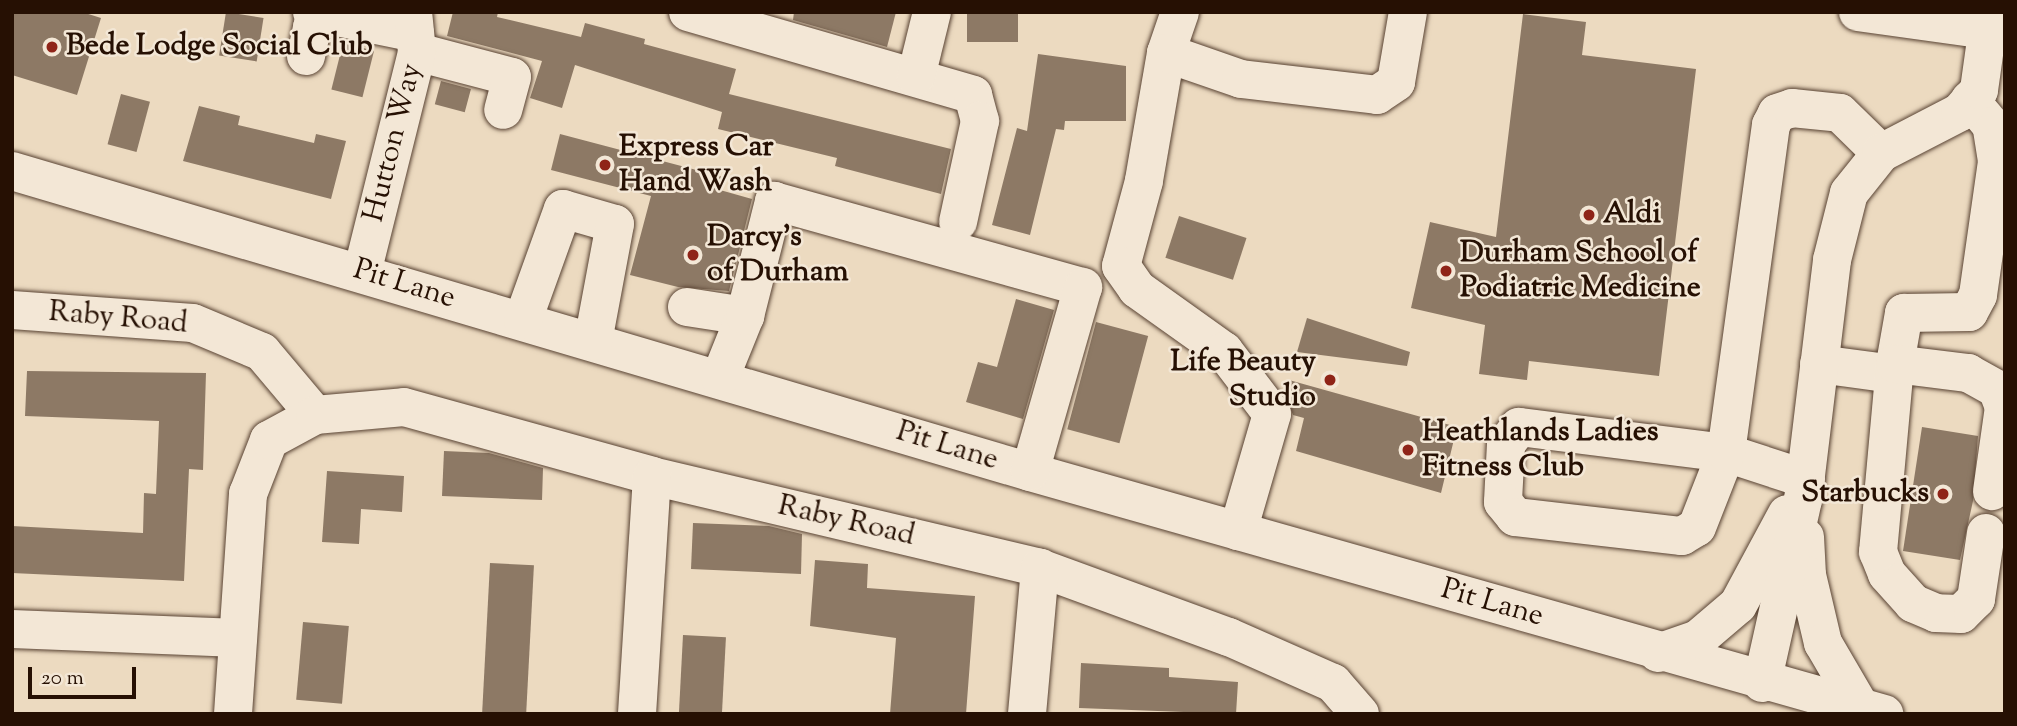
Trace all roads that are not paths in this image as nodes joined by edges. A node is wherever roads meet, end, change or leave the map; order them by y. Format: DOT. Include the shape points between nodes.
graph roads {
  1 [pos="688,12"];
  2 [pos="932,12"];
  3 [pos="1181,12"];
  4 [pos="1408,12"];
  5 [pos="1858,12"];
  6 [pos="322,13"];
  7 [pos="1989,21"];
  8 [pos="415,32"];
  9 [pos="1166,53"];
  10 [pos="306,56"];
  11 [pos="916,77"];
  12 [pos="1970,100"];
  13 [pos="503,110"];
  14 [pos="1881,153"];
  15 [pos="12,171"];
  16 [pos="958,222"];
  17 [pos="362,273"];
  18 [pos="687,307"];
  19 [pos="12,310"];
  20 [pos="745,316"];
  21 [pos="523,320"];
  22 [pos="593,341"];
  23 [pos="1819,363"];
  24 [pos="1895,369"];
  25 [pos="720,378"];
  26 [pos="315,415"];
  27 [pos="1726,453"];
  28 [pos="1030,472"];
  29 [pos="652,476"];
  30 [pos="1805,488"];
  31 [pos="1992,491"];
  32 [pos="1238,531"];
  33 [pos="1986,533"];
  34 [pos="1040,568"];
  35 [pos="12,629"];
  36 [pos="238,638"];
  37 [pos="1658,653"];
  38 [pos="1762,683"];
  39 [pos="1873,711"];
  40 [pos="233,714"];
  41 [pos="637,714"];
  42 [pos="1027,714"];
  43 [pos="1360,714"];
  1 -- 11 [label="street"];
  2 -- 11 [label="street"];
  3 -- 9 [label="street"];
  4 -- 9 [label="street" via="1395,82 1377,95 1241,79"];
  5 -- 7 [label="street"];
  6 -- 8 [label="street"];
  6 -- 10 [label="street" via="312,27"];
  7 -- 12 [label="street" via="1979,90"];
  8 -- 13 [label="street" via="512,77"];
  8 -- 17 [label="street, Hutton Way"];
  9 -- 32 [label="street" via="1144,181 1121,267 1137,289 1224,351 1272,414"];
  11 -- 16 [label="street" via="973,95 980,121"];
  12 -- 14 [label="street" via="1932,129"];
  12 -- 24 [label="street" via="1991,125 1997,161 1978,295 1969,312 1904,313"];
  14 -- 23 [label="street" via="1849,193 1832,260"];
  14 -- 27 [label="street" via="1840,113 1792,108 1777,113 1770,125"];
  15 -- 17 [label="street, Pit Lane"];
  17 -- 21 [label="street, Pit Lane"];
  18 -- 20 [label="street"];
  19 -- 26 [label="street, Raby Road" via="193,323 262,352"];
  20 -- 25 [label="street"];
  20 -- 28 [label="street" via="774,201 1083,287"];
  21 -- 22 [label="street, Pit Lane"];
  21 -- 22 [label="street" via="563,209 615,224"];
  22 -- 25 [label="street, Pit Lane"];
  23 -- 24 [label="street"];
  23 -- 30 [label="street"];
  24 -- 31 [label="street" via="1968,373 1997,389 2004,407"];
  24 -- 33 [label="street" via="1878,552 1887,573 1913,603 1936,613 1961,614 1976,599"];
  25 -- 28 [label="street, Pit Lane"];
  26 -- 29 [label="street, Raby Road" via="404,407"];
  26 -- 36 [label="street, Raby Road" via="269,440 248,494"];
  27 -- 27 [label="street" via="1697,527 1682,536 1514,517 1503,502 1506,444 1519,427"];
  27 -- 30 [label="street"];
  28 -- 32 [label="street, Pit Lane"];
  29 -- 34 [label="street, Raby Road"];
  29 -- 41 [label="street"];
  30 -- 37 [label="street" via="1738,605 1698,639"];
  30 -- 38 [label="street"];
  30 -- 39 [label="street" via="1807,575 1823,643"];
  32 -- 37 [label="street, Pit Lane"];
  34 -- 42 [label="street"];
  34 -- 43 [label="street, Raby Road" via="1229,637 1333,683"];
  35 -- 36 [label="street"];
  36 -- 40 [label="street, Raby Road"];
  37 -- 38 [label="street, Pit Lane"];
  38 -- 39 [label="street, Pit Lane"];
}
